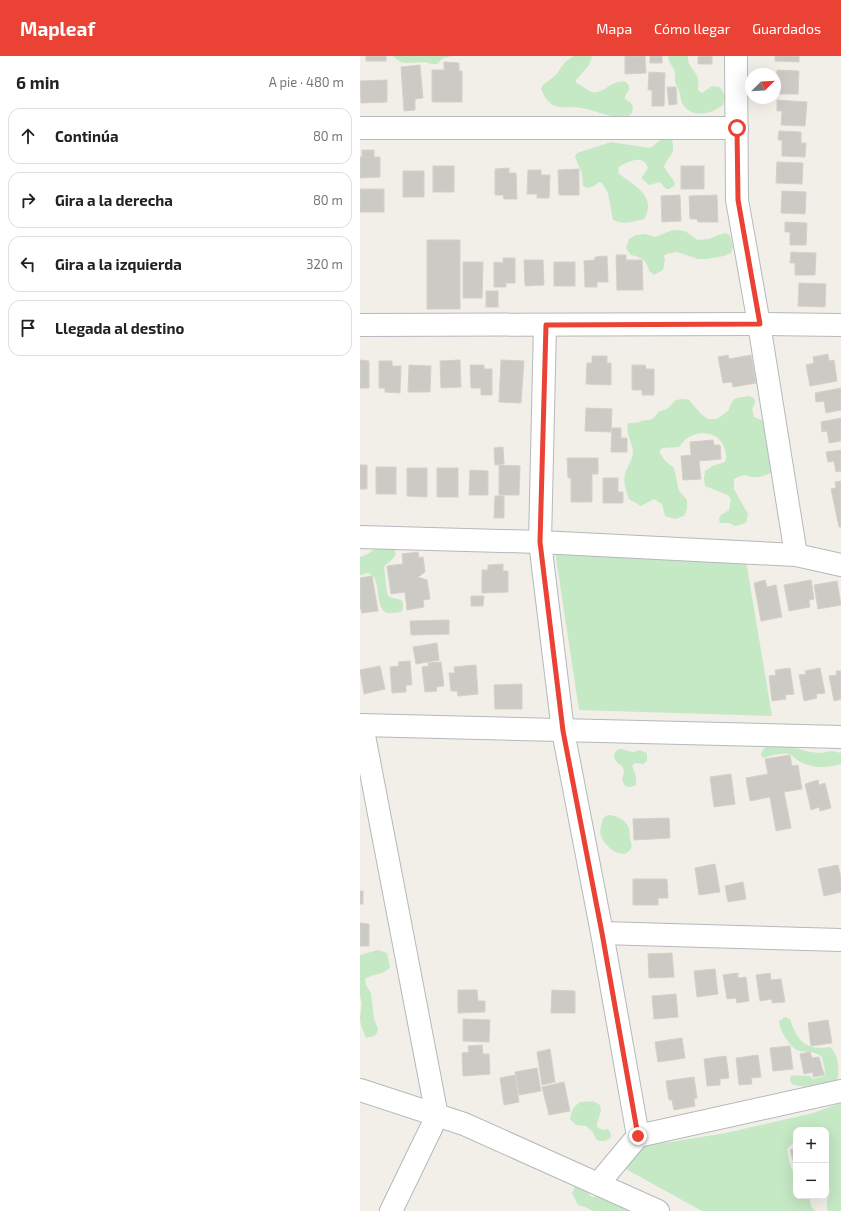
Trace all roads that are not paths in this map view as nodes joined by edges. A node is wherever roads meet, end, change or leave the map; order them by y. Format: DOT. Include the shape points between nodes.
graph roads {
  1 [pos="736,56"];
  2 [pos="360,128"];
  3 [pos="737,128"];
  4 [pos="760,324"];
  5 [pos="546,325"];
  6 [pos="841,325"];
  7 [pos="360,326"];
  8 [pos="360,537"];
  9 [pos="540,542"];
  10 [pos="796,555"];
  11 [pos="841,565"];
  12 [pos="361,725"];
  13 [pos="563,731"];
  14 [pos="841,737"];
  15 [pos="602,933"];
  16 [pos="841,940"];
  17 [pos="360,1090"];
  18 [pos="841,1092"];
  19 [pos="437,1116"];
  20 [pos="638,1136"];
  21 [pos="598,1184"];
  22 [pos="653,1210"];
  23 [pos="391,1211"];
  1 -- 3 [label="street"];
  2 -- 3 [label="street"];
  3 -- 4 [label="street" via="738,200"];
  4 -- 5 [label="street"];
  4 -- 6 [label="street"];
  4 -- 10 [label="street"];
  5 -- 7 [label="street"];
  5 -- 9 [label="street"];
  8 -- 9 [label="street"];
  9 -- 10 [label="street"];
  9 -- 13 [label="street"];
  10 -- 11 [label="street"];
  12 -- 13 [label="street"];
  12 -- 19 [label="street"];
  13 -- 14 [label="street"];
  13 -- 15 [label="street"];
  15 -- 16 [label="street"];
  15 -- 20 [label="street"];
  17 -- 19 [label="street"];
  18 -- 20 [label="street"];
  19 -- 21 [label="street" via="464,1124"];
  19 -- 23 [label="street"];
  20 -- 21 [label="street"];
  21 -- 22 [label="street"];
}
